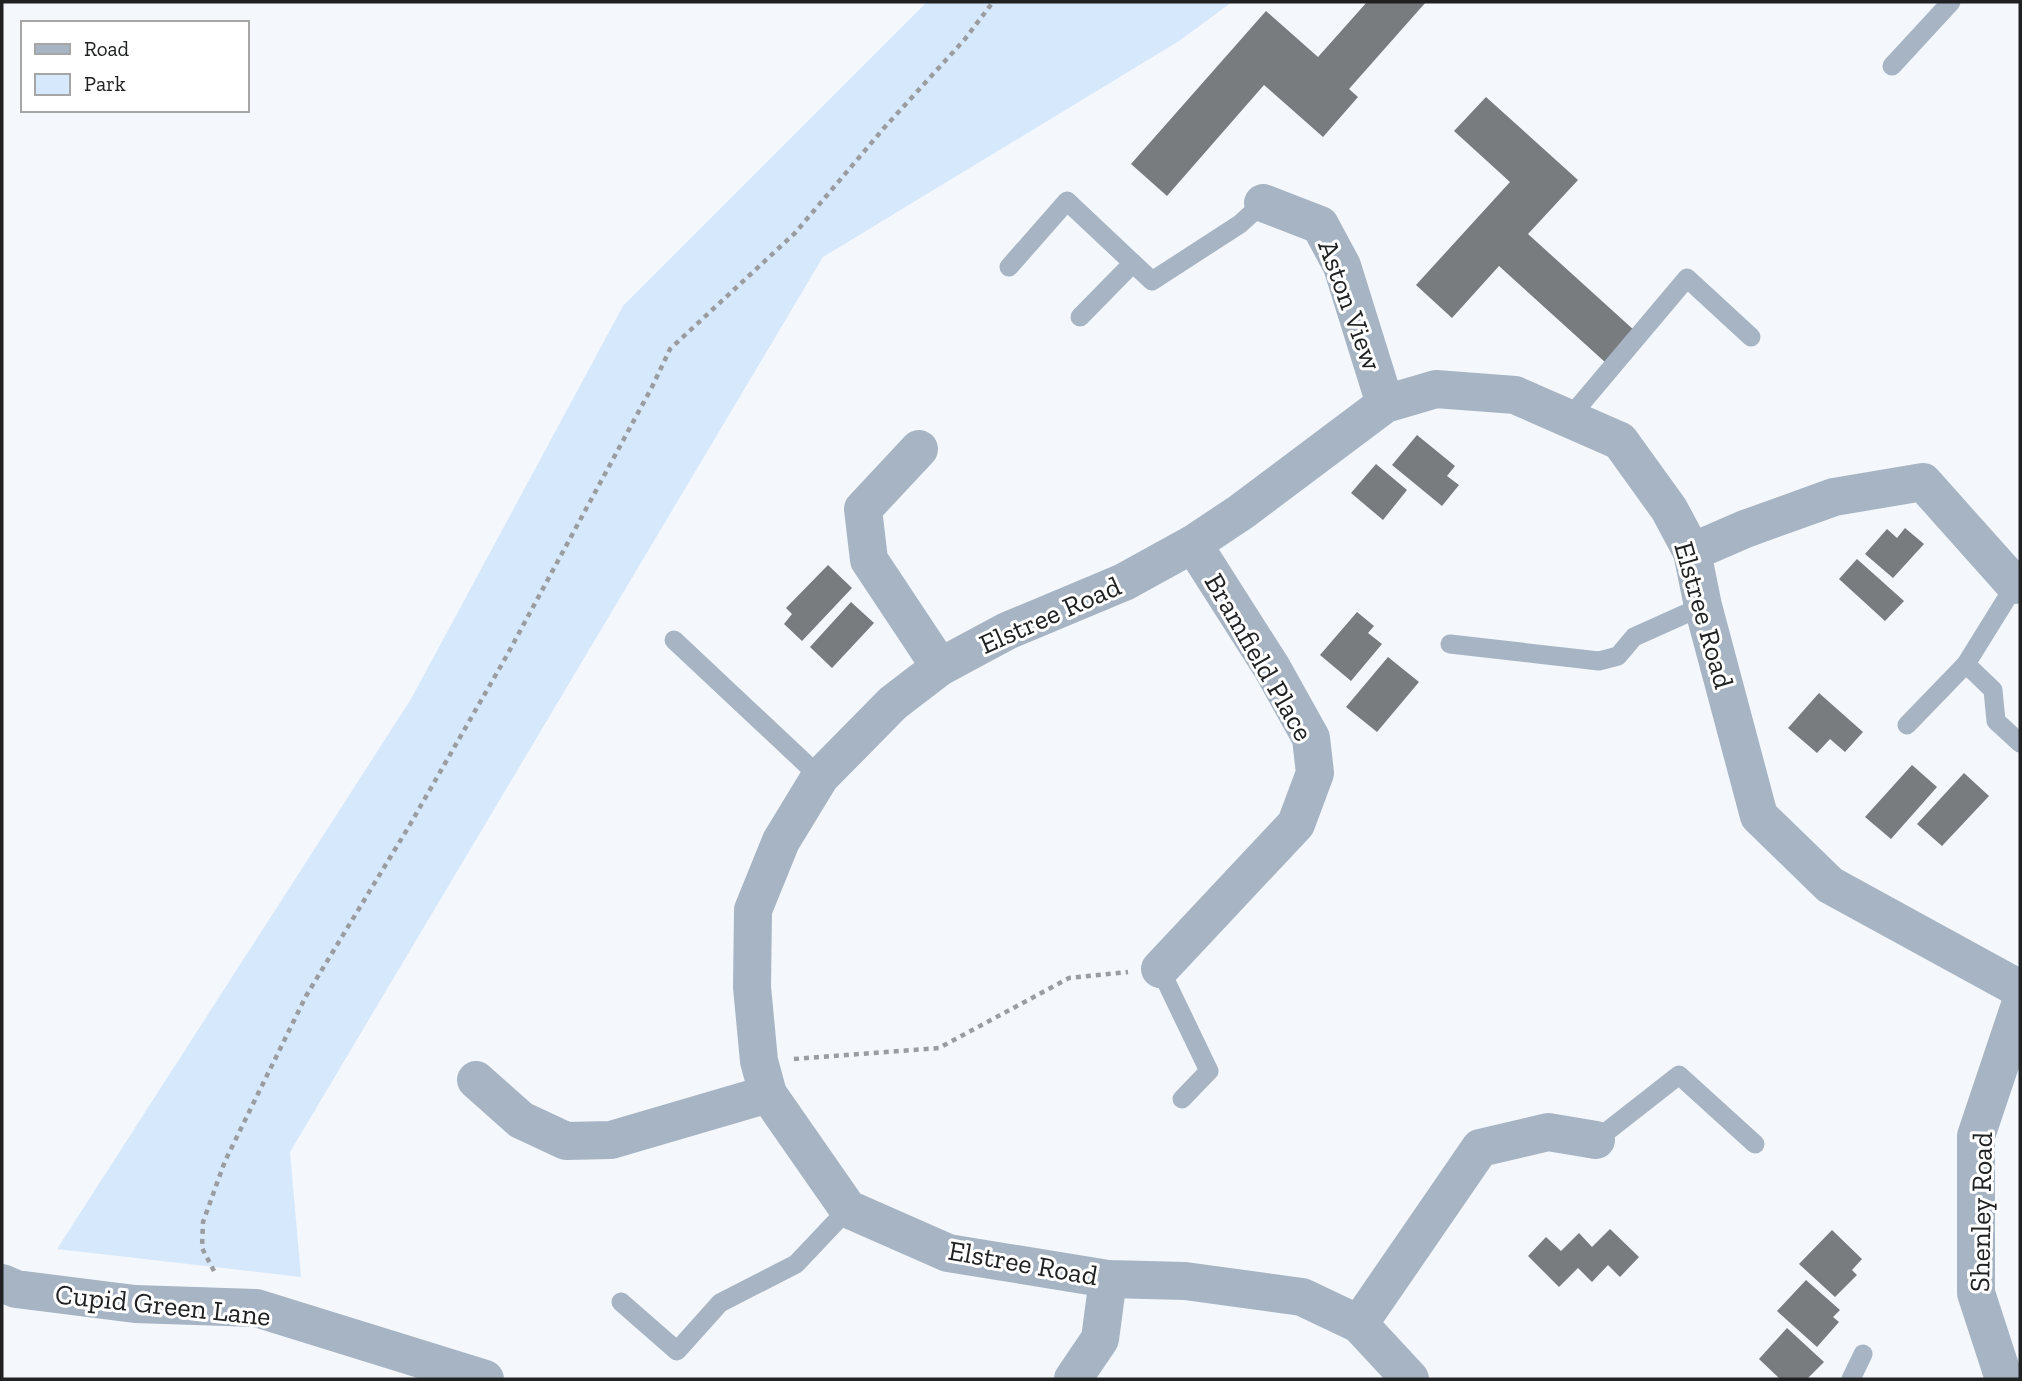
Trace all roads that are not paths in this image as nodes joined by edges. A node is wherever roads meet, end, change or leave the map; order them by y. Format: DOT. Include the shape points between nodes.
graph roads {
  1 [pos="1951,2"];
  2 [pos="1892,66"];
  3 [pos="1262,203"];
  4 [pos="1133,263"];
  5 [pos="1009,267"];
  6 [pos="1080,317"];
  7 [pos="1751,337"];
  8 [pos="1385,404"];
  9 [pos="1569,418"];
  10 [pos="919,449"];
  11 [pos="1193,544"];
  12 [pos="1692,552"];
  13 [pos="2015,585"];
  14 [pos="1703,606"];
  15 [pos="674,640"];
  16 [pos="1450,644"];
  17 [pos="1966,664"];
  18 [pos="940,667"];
  19 [pos="1907,725"];
  20 [pos="2020,743"];
  21 [pos="820,777"];
  22 [pos="1160,969"];
  23 [pos="2020,989"];
  24 [pos="2020,1005"];
  25 [pos="764,1078"];
  26 [pos="476,1080"];
  27 [pos="1182,1099"];
  28 [pos="1596,1140"];
  29 [pos="1755,1144"];
  30 [pos="848,1209"];
  31 [pos="1108,1279"];
  32 [pos="2,1283"];
  33 [pos="621,1302"];
  34 [pos="1359,1325"];
  35 [pos="1863,1354"];
  36 [pos="485,1379"];
  37 [pos="1073,1379"];
  38 [pos="1410,1379"];
  39 [pos="1851,1379"];
  40 [pos="2004,1379"];
  1 -- 2 [label="lane"];
  3 -- 4 [label="lane" via="1240,224 1152,281"];
  3 -- 8 [label="street, Aston View" via="1320,225 1342,266"];
  4 -- 5 [label="lane" via="1068,201"];
  4 -- 6 [label="lane"];
  7 -- 9 [label="lane" via="1687,278"];
  8 -- 9 [label="street, Elstree Road" via="1436,389 1450,390 1515,395"];
  8 -- 11 [label="street, Elstree Road"];
  9 -- 12 [label="street, Elstree Road" via="1620,441 1670,509"];
  10 -- 18 [label="street" via="863,509 869,560"];
  11 -- 18 [label="street, Elstree Road" via="1125,582 1007,631"];
  11 -- 22 [label="street, Bramfield Place" via="1311,738 1315,773 1296,824"];
  12 -- 13 [label="street" via="1834,497 1923,482"];
  12 -- 14 [label="street, Elstree Road"];
  13 -- 17 [label="lane"];
  14 -- 16 [label="lane" via="1634,637 1618,656 1599,661"];
  14 -- 23 [label="street, Elstree Road" via="1759,816 1830,885"];
  15 -- 21 [label="lane"];
  17 -- 19 [label="lane"];
  17 -- 20 [label="lane" via="1993,690 1996,721"];
  18 -- 21 [label="street, Elstree Road" via="893,703"];
  21 -- 25 [label="street, Elstree Road" via="781,841 753,910 752,987"];
  22 -- 27 [label="lane" via="1209,1071"];
  24 -- 40 [label="street, Shenley Road" via="1976,1136 1976,1293"];
  25 -- 26 [label="street" via="611,1140 566,1141 521,1120"];
  25 -- 30 [label="street, Elstree Road"];
  28 -- 29 [label="lane" via="1679,1075"];
  28 -- 34 [label="street" via="1548,1132 1480,1148"];
  30 -- 31 [label="street, Elstree Road" via="948,1253"];
  30 -- 33 [label="lane" via="796,1264 720,1303 677,1351"];
  31 -- 34 [label="street, Elstree Road" via="1185,1281 1302,1297"];
  31 -- 37 [label="street" via="1100,1339"];
  32 -- 36 [label="street, Cupid Green Lane" via="16,1289 135,1304 256,1308"];
  34 -- 38 [label="street, Elstree Road"];
  35 -- 39 [label="lane"];
}
